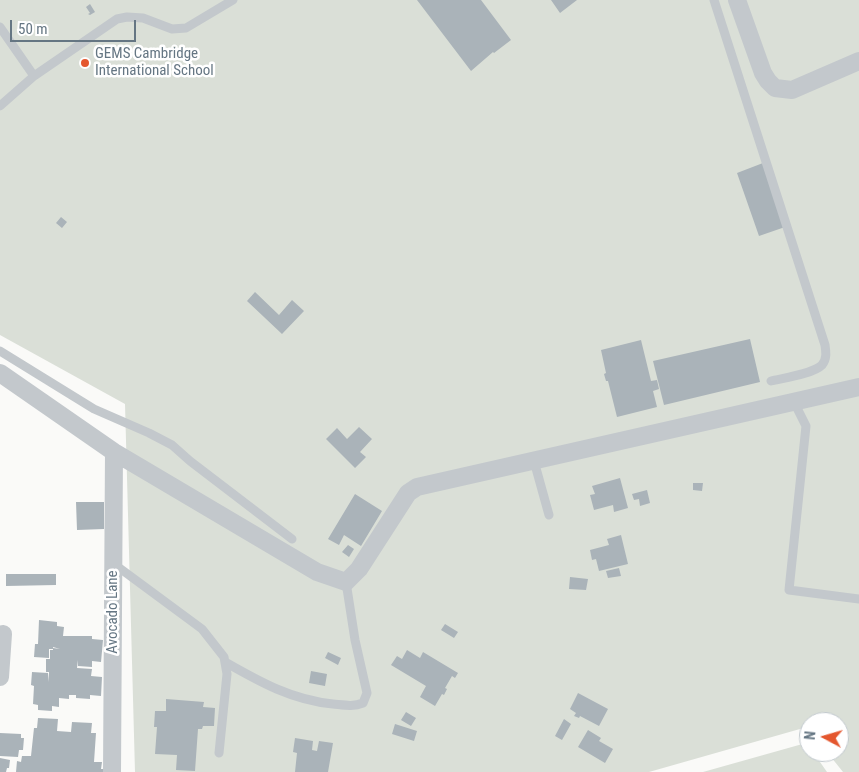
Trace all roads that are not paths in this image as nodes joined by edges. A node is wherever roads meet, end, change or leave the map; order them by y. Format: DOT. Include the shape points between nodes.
graph roads {
  1 [pos="233,0"];
  2 [pos="714,0"];
  3 [pos="737,0"];
  4 [pos="0,27"];
  5 [pos="859,61"];
  6 [pos="34,76"];
  7 [pos="0,106"];
  8 [pos="0,351"];
  9 [pos="0,373"];
  10 [pos="771,381"];
  11 [pos="859,387"];
  12 [pos="794,402"];
  13 [pos="114,452"];
  14 [pos="534,461"];
  15 [pos="549,515"];
  16 [pos="292,539"];
  17 [pos="113,563"];
  18 [pos="346,582"];
  19 [pos="859,599"];
  20 [pos="4,634"];
  21 [pos="225,662"];
  22 [pos="0,677"];
  23 [pos="219,753"];
  24 [pos="112,772"];
  1 -- 6 [label="lane" via="186,28 172,29 142,18 116,19"];
  2 -- 10 [label="lane" via="825,345 826,356 822,365"];
  3 -- 5 [label="street" via="763,73 775,88 792,90"];
  4 -- 6 [label="lane"];
  6 -- 7 [label="lane"];
  8 -- 16 [label="lane" via="94,409 172,445"];
  9 -- 13 [label="street"];
  11 -- 12 [label="street"];
  12 -- 14 [label="street"];
  12 -- 19 [label="lane" via="806,426 789,590"];
  13 -- 17 [label="street, Avocado Lane"];
  13 -- 18 [label="street" via="317,572"];
  14 -- 15 [label="lane"];
  14 -- 18 [label="street" via="412,490 359,569"];
  17 -- 21 [label="lane" via="202,629"];
  17 -- 24 [label="street, Avocado Lane"];
  18 -- 21 [label="lane" via="367,693 363,702 354,706 289,696"];
  20 -- 22 [label="street"];
  21 -- 23 [label="lane" via="227,674"];
}
